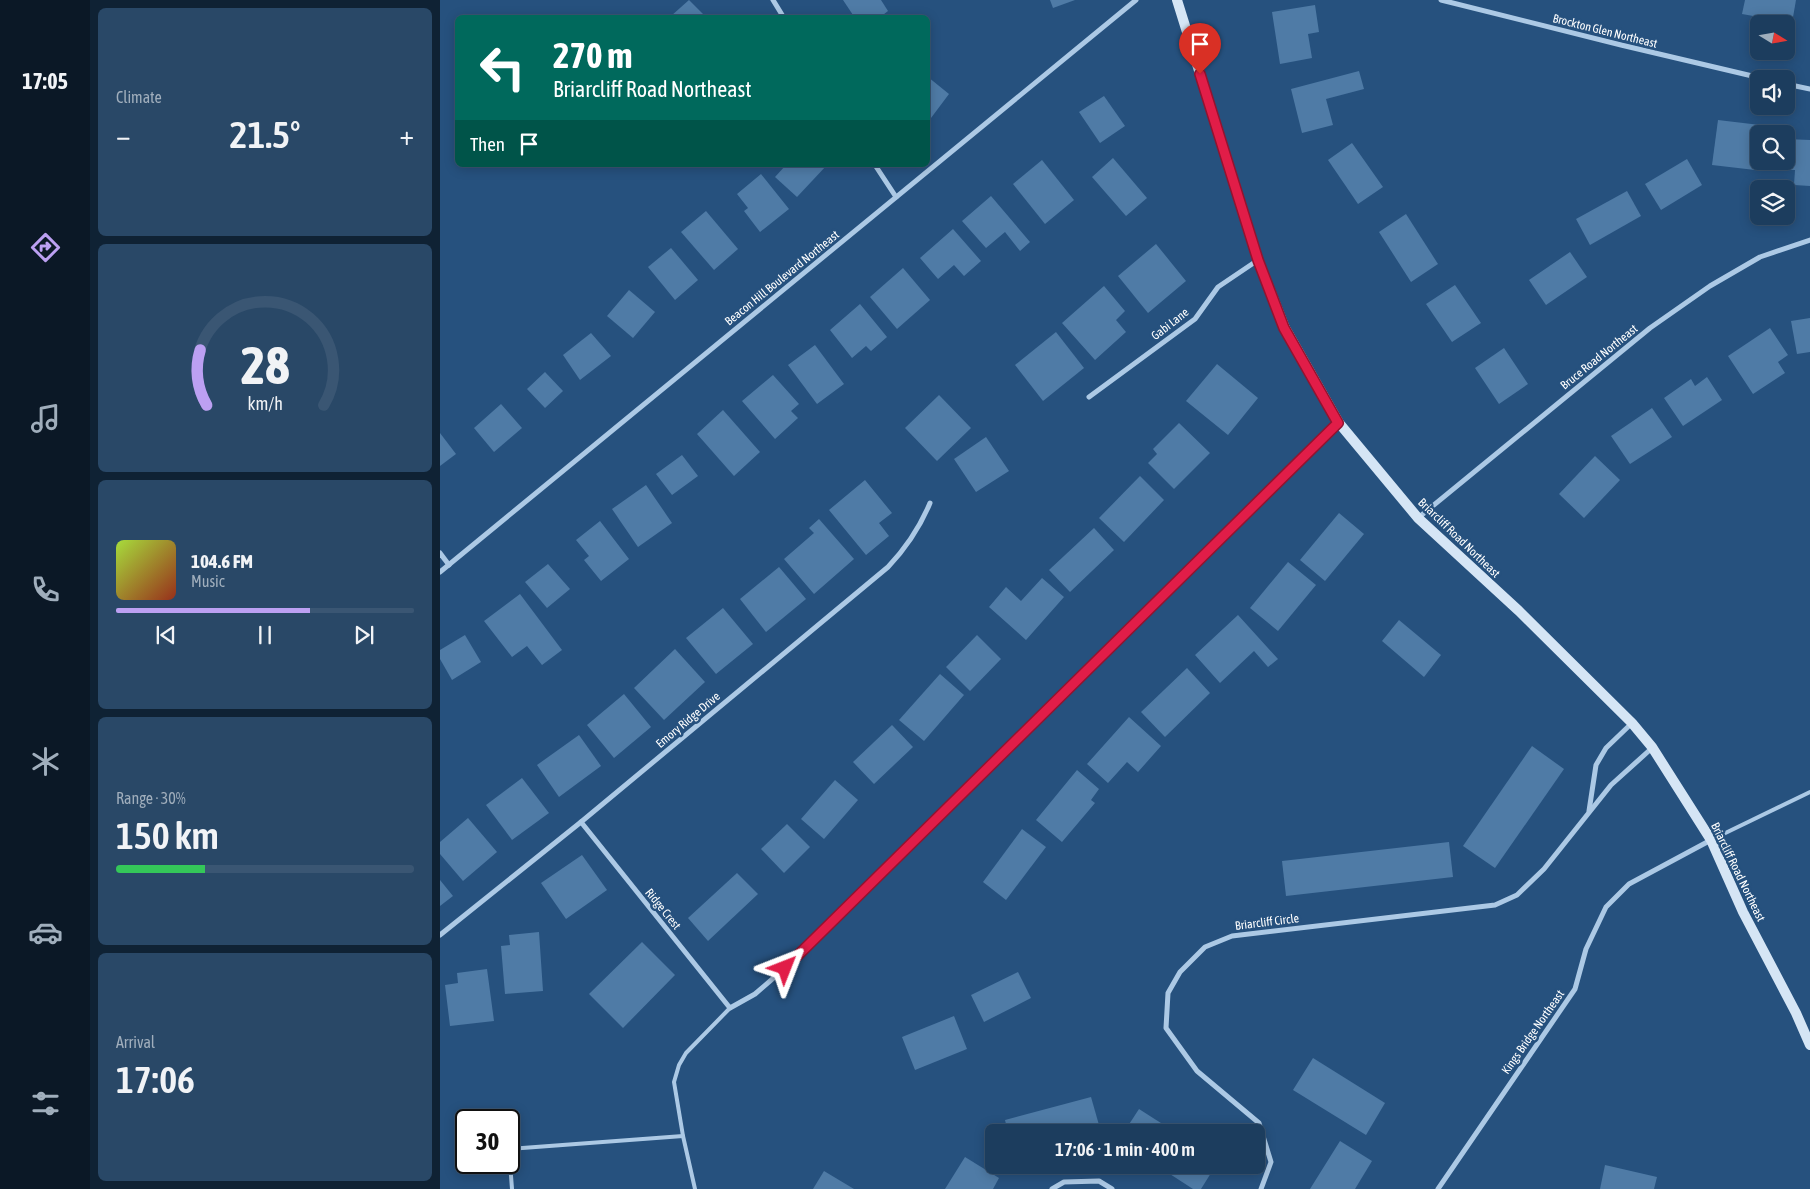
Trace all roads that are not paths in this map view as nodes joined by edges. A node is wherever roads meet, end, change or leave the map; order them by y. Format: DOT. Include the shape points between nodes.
graph roads {
  1 [pos="773,0"];
  2 [pos="1136,0"];
  3 [pos="1177,0"];
  4 [pos="1442,0"];
  5 [pos="782,15"];
  6 [pos="1750,75"];
  7 [pos="1795,86"];
  8 [pos="1810,89"];
  9 [pos="876,167"];
  10 [pos="896,198"];
  11 [pos="1810,240"];
  12 [pos="1258,260"];
  13 [pos="1089,397"];
  14 [pos="1338,423"];
  15 [pos="930,503"];
  16 [pos="1418,518"];
  17 [pos="440,553"];
  18 [pos="448,565"];
  19 [pos="440,572"];
  20 [pos="1632,723"];
  21 [pos="1652,747"];
  22 [pos="1810,792"];
  23 [pos="1589,811"];
  24 [pos="581,822"];
  25 [pos="1711,840"];
  26 [pos="440,934"];
  27 [pos="730,1008"];
  28 [pos="1810,1045"];
  29 [pos="683,1136"];
  30 [pos="512,1189"];
  31 [pos="695,1189"];
  32 [pos="1052,1189"];
  33 [pos="1112,1189"];
  34 [pos="1262,1189"];
  35 [pos="1438,1189"];
  1 -- 5 [label="street"];
  2 -- 10 [label="street, Beacon Hill Boulevard Northeast"];
  3 -- 12 [label="main road, Briarcliff Road Northeast"];
  4 -- 6 [label="street, Brockton Glen Northeast"];
  7 -- 8 [label="street"];
  9 -- 10 [label="street"];
  10 -- 18 [label="street, Beacon Hill Boulevard Northeast"];
  11 -- 16 [label="street, Bruce Road Northeast" via="1760,257 1710,286 1650,328"];
  12 -- 13 [label="street, Gabi Lane" via="1218,287 1195,319"];
  12 -- 14 [label="main road, Briarcliff Road Northeast" via="1284,328"];
  14 -- 16 [label="main road, Briarcliff Road Northeast"];
  14 -- 27 [label="street" via="785,968 755,994"];
  15 -- 24 [label="street, Emory Ridge Drive" via="922,521 888,567"];
  16 -- 20 [label="main road, Briarcliff Road Northeast" via="1519,611"];
  17 -- 18 [label="street"];
  18 -- 19 [label="street, Beacon Hill Boulevard Northeast"];
  20 -- 21 [label="main road, Briarcliff Road Northeast"];
  20 -- 23 [label="street" via="1606,748 1596,765"];
  21 -- 23 [label="street, Briarcliff Circle" via="1611,785"];
  21 -- 25 [label="main road, Briarcliff Road Northeast"];
  22 -- 25 [label="lane"];
  23 -- 34 [label="street, Briarcliff Circle" via="1517,895 1494,905 1232,936 1205,948 1180,972 1168,993 1166,1028 1197,1071 1259,1123 1271,1162"];
  24 -- 26 [label="street, Emory Ridge Drive"];
  24 -- 27 [label="street, Ridge Crest"];
  25 -- 28 [label="main road, Briarcliff Road Northeast"];
  25 -- 35 [label="street, Kings Bridge Northeast" via="1630,884 1606,907 1586,949 1575,990"];
  27 -- 29 [label="lane" via="686,1053 679,1065 674,1082"];
  29 -- 30 [label="lane" via="509,1149"];
  29 -- 31 [label="lane"];
  32 -- 33 [label="street" via="1064,1182 1099,1181"];
}
